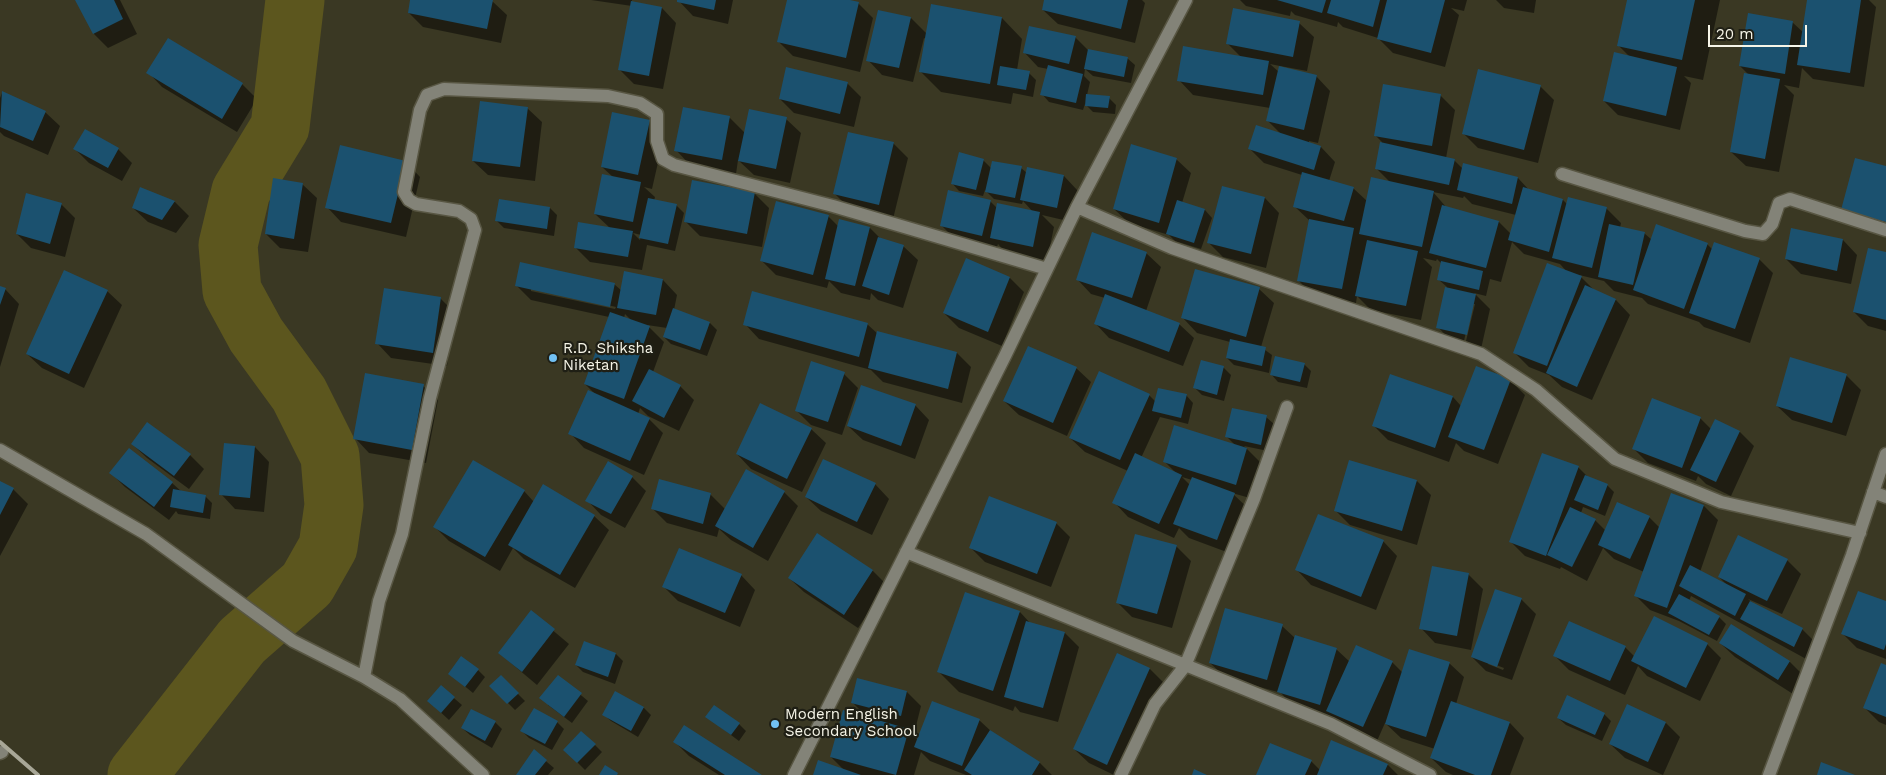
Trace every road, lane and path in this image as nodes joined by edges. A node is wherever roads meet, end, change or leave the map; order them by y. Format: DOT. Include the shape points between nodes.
graph roads {
  1 [pos="1186,0"];
  2 [pos="1562,174"];
  3 [pos="1077,207"];
  4 [pos="1886,230"];
  5 [pos="1047,269"];
  6 [pos="1287,407"];
  7 [pos="0,450"];
  8 [pos="1886,454"];
  9 [pos="1873,492"];
  10 [pos="1886,497"];
  11 [pos="1860,533"];
  12 [pos="906,552"];
  13 [pos="1185,666"];
  14 [pos="364,677"];
  15 [pos="483,775"];
  16 [pos="794,775"];
  17 [pos="1121,775"];
  18 [pos="1430,775"];
  19 [pos="1769,775"];
  1 -- 3 [label="street"];
  2 -- 4 [label="street" via="1745,231 1763,234 1772,224 1779,203 1790,199"];
  3 -- 5 [label="street"];
  3 -- 11 [label="street" via="1172,248 1481,354 1536,390 1615,458 1721,502"];
  5 -- 12 [label="street"];
  5 -- 14 [label="street" via="833,206 674,165 663,159 657,141 657,114 640,103 608,96 444,89 427,96 420,110 404,192 416,204 459,211 471,219 475,230 430,398 402,534 379,601"];
  6 -- 13 [label="street" via="1254,500"];
  7 -- 14 [label="street" via="175,553 293,641"];
  8 -- 9 [label="street"];
  9 -- 10 [label="street"];
  9 -- 11 [label="street"];
  11 -- 19 [label="street"];
  12 -- 13 [label="street"];
  12 -- 16 [label="street"];
  13 -- 17 [label="street" via="1155,704"];
  13 -- 18 [label="street" via="1331,724"];
  14 -- 15 [label="street" via="400,699"];
}
